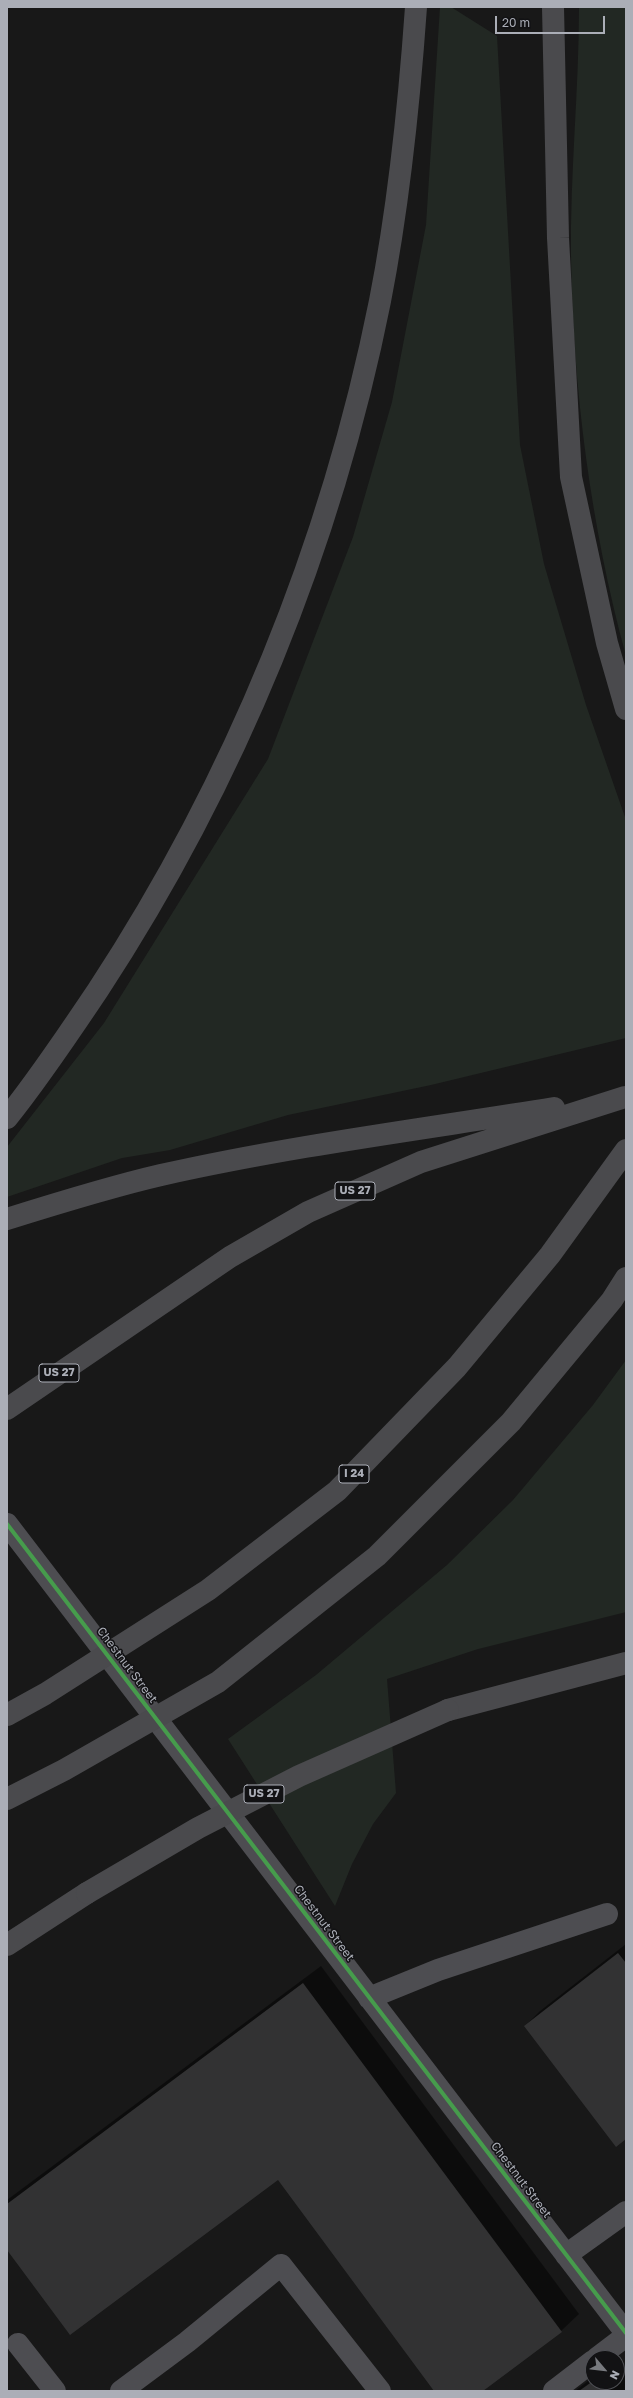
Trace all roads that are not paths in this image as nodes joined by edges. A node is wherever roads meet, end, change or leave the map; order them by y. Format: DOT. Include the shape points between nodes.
graph roads {
  1 [pos="416,7"];
  2 [pos="553,7"];
  3 [pos="626,709"];
  4 [pos="626,1097"];
  5 [pos="7,1118"];
  6 [pos="626,1150"];
  7 [pos="7,1219"];
  8 [pos="626,1278"];
  9 [pos="7,1409"];
  10 [pos="7,1524"];
  11 [pos="626,1663"];
  12 [pos="7,1715"];
  13 [pos="7,1799"];
  14 [pos="608,1914"];
  15 [pos="7,1945"];
  16 [pos="369,1998"];
  17 [pos="626,2212"];
  18 [pos="566,2255"];
  19 [pos="626,2334"];
  20 [pos="18,2344"];
  21 [pos="607,2350"];
  22 [pos="585,2367"];
  23 [pos="55,2391"];
  24 [pos="121,2391"];
  25 [pos="380,2391"];
  26 [pos="554,2391"];
  1 -- 5 [label="highway" via="407,121 397,203 380,300 359,396 333,491 301,584 266,676 231,754 178,858 127,945 76,1023"];
  2 -- 3 [label="highway" via="558,238 571,477 607,642"];
  4 -- 7 [label="highway" via="237,1159 160,1176"];
  4 -- 9 [label="highway, US 27" via="421,1162 308,1212 230,1257"];
  6 -- 12 [label="highway, I 24, bridge" via="550,1255 457,1367 337,1491 208,1590 45,1694"];
  8 -- 13 [label="highway, bridge" via="612,1300 511,1422 377,1556 218,1682 64,1770"];
  10 -- 16 [label="street, Chestnut Street"];
  11 -- 15 [label="highway, US 27, bridge" via="448,1710 299,1776 198,1828 87,1893"];
  14 -- 16 [label="street" via="438,1970"];
  16 -- 18 [label="street, Chestnut Street"];
  17 -- 18 [label="street"];
  18 -- 19 [label="street, Chestnut Street"];
  19 -- 21 [label="street"];
  20 -- 23 [label="street"];
  22 -- 26 [label="street"];
  24 -- 25 [label="street" via="187,2342 281,2265"];
}
